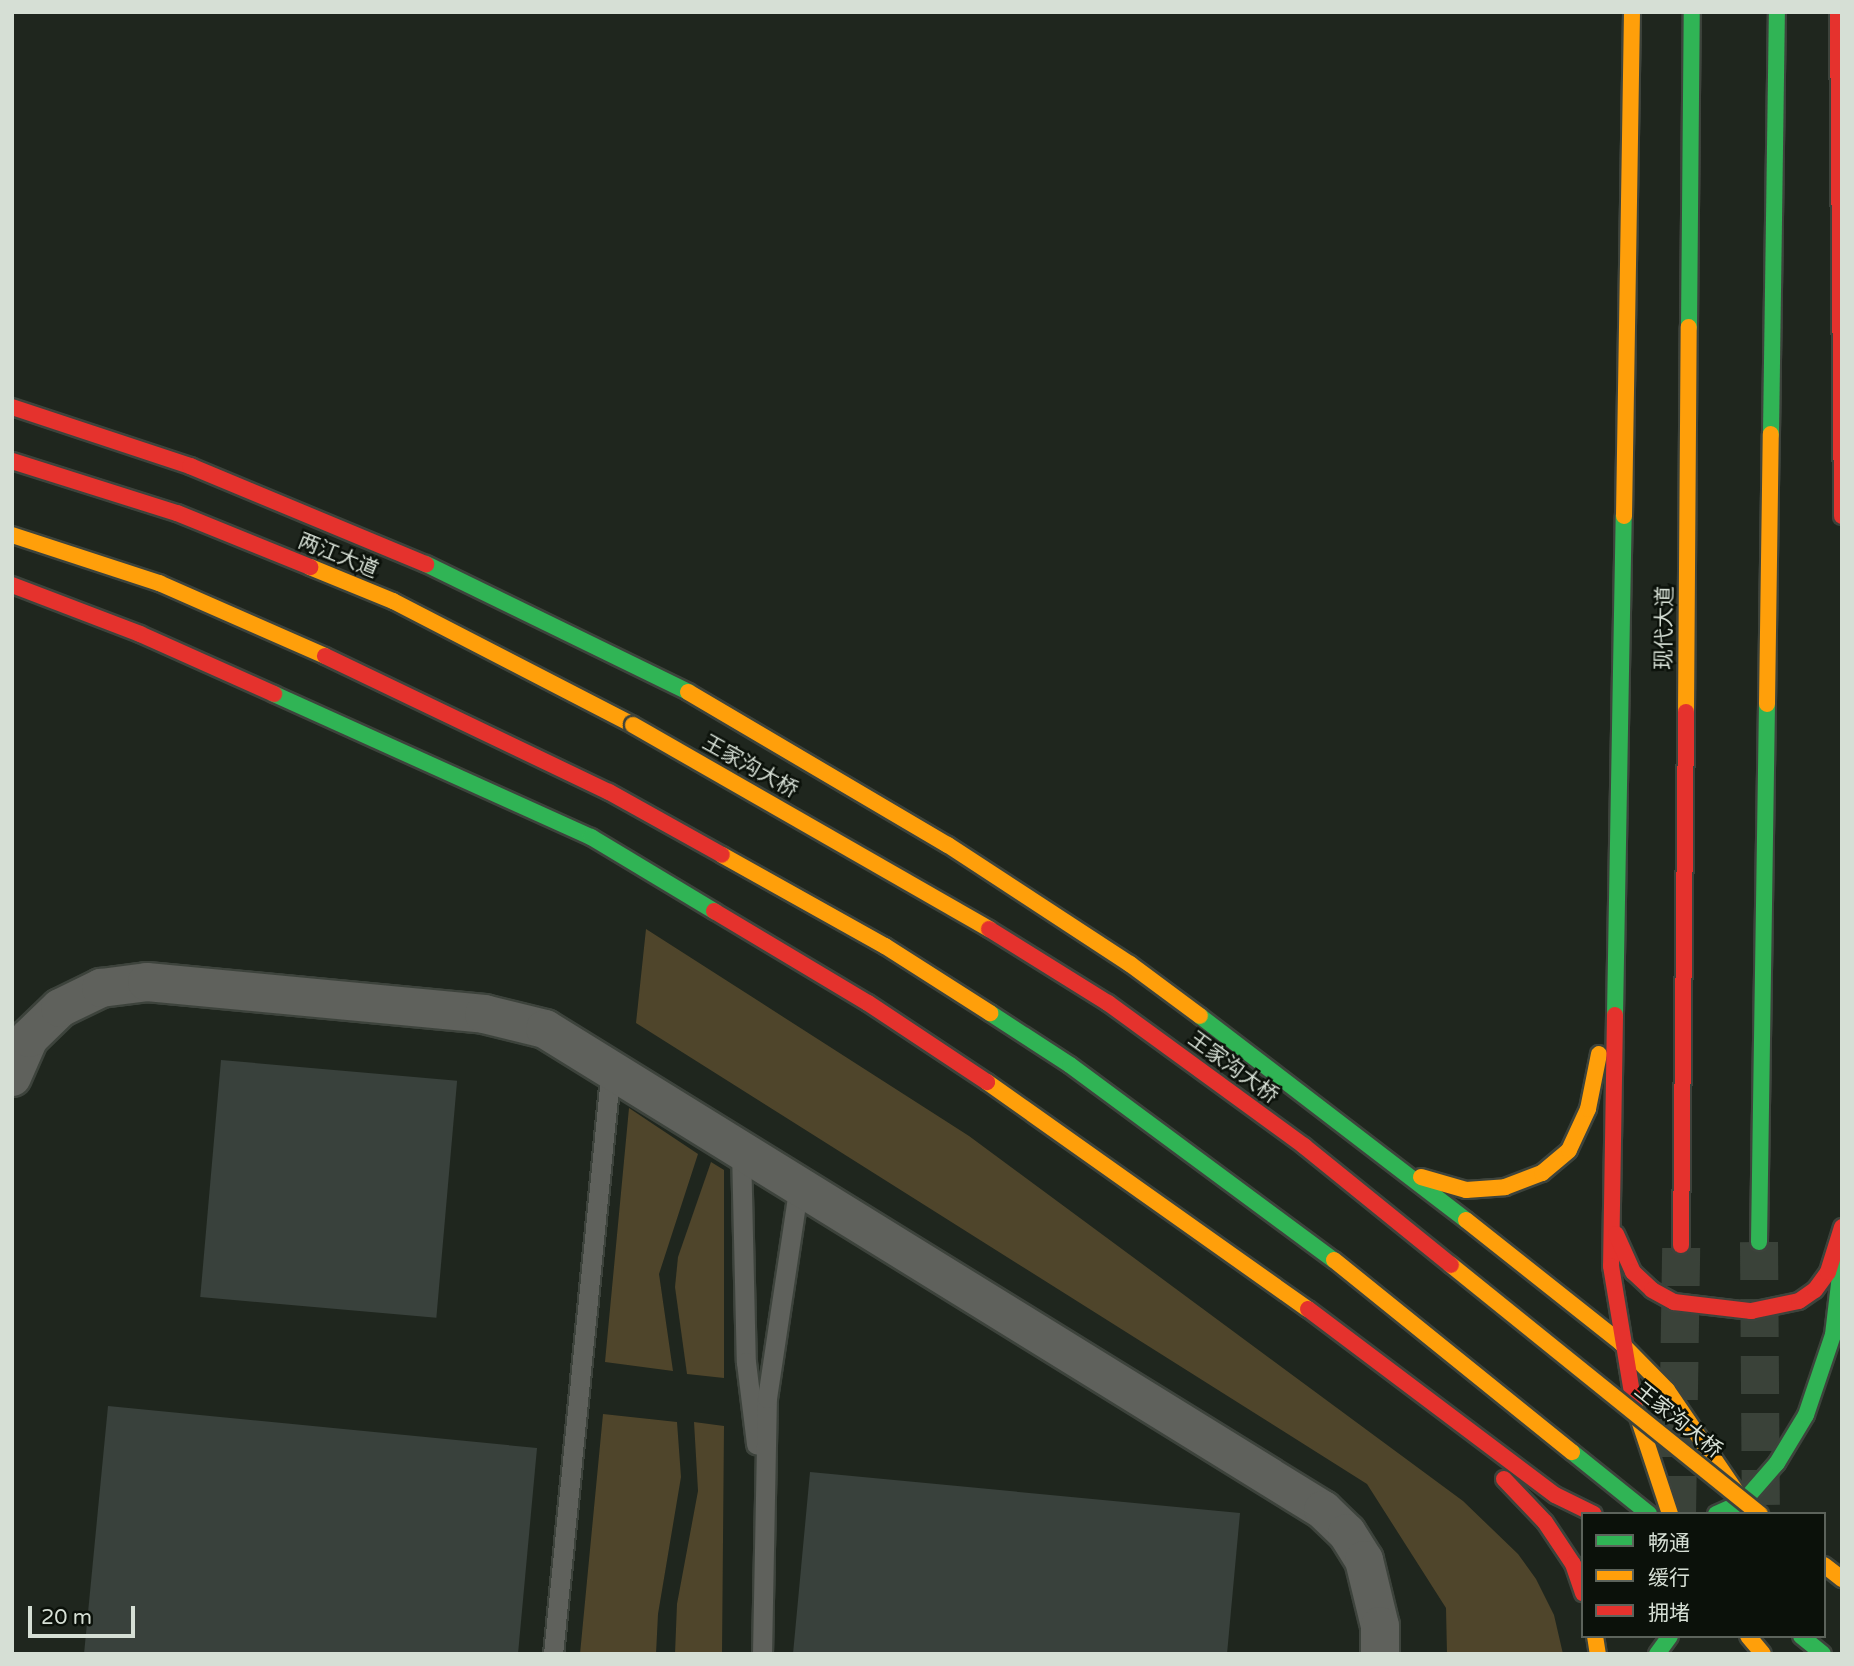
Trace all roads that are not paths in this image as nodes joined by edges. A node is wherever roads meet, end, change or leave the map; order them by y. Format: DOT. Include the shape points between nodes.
graph roads {
  1 [pos="1632,12"];
  2 [pos="1692,12"];
  3 [pos="1777,12"];
  4 [pos="1838,12"];
  5 [pos="12,407"];
  6 [pos="12,461"];
  7 [pos="1842,516"];
  8 [pos="12,536"];
  9 [pos="12,585"];
  10 [pos="633,725"];
  11 [pos="1618,967"];
  12 [pos="611,1067"];
  13 [pos="12,1077"];
  14 [pos="741,1147"];
  15 [pos="1407,1172"];
  16 [pos="799,1183"];
  17 [pos="1612,1226"];
  18 [pos="1842,1227"];
  19 [pos="1759,1242"];
  20 [pos="1681,1245"];
  21 [pos="1842,1258"];
  22 [pos="1620,1343"];
  23 [pos="1433,1403"];
  24 [pos="762,1486"];
  25 [pos="1746,1508"];
  26 [pos="1590,1512"];
  27 [pos="1647,1512"];
  28 [pos="1669,1512"];
  29 [pos="1726,1512"];
  30 [pos="1758,1512"];
  31 [pos="1826,1568"];
  32 [pos="1842,1579"];
  33 [pos="1581,1586"];
  34 [pos="1669,1638"];
  35 [pos="1750,1638"];
  36 [pos="1804,1638"];
  37 [pos="553,1654"];
  38 [pos="762,1654"];
  39 [pos="1380,1654"];
  40 [pos="1657,1654"];
  41 [pos="1763,1654"];
  42 [pos="1823,1654"];
  1 -- 11 [label="main road"];
  2 -- 20 [label="main road, 现代大道"];
  3 -- 19 [label="main road"];
  4 -- 7 [label="main road"];
  5 -- 15 [label="main road" via="190,466 401,553 657,674 948,845 1130,964"];
  6 -- 10 [label="main road, 两江大道" via="177,513 393,601"];
  8 -- 27 [label="main road" via="159,583 363,673 609,792 885,946 1070,1065 1286,1221"];
  9 -- 23 [label="main road" via="141,634 591,837 868,1003 1037,1115 1257,1270"];
  10 -- 30 [label="main road, 王家沟大桥, bridge" via="923,887 1108,1003 1304,1146"];
  11 -- 15 [label="main road" via="1588,1109 1569,1150 1542,1173 1505,1187 1466,1190"];
  11 -- 17 [label="main road"];
  12 -- 13 [label="street" via="545,1029 514,1019 147,982 101,988 60,1008 29,1038"];
  12 -- 14 [label="street"];
  12 -- 37 [label="lane"];
  14 -- 16 [label="street"];
  14 -- 24 [label="lane" via="746,1362"];
  15 -- 22 [label="main road"];
  16 -- 24 [label="lane" via="772,1353"];
  16 -- 39 [label="street" via="1323,1510 1347,1533 1364,1560 1380,1626"];
  17 -- 18 [label="main road" via="1633,1272 1652,1290 1694,1306 1751,1311 1799,1301 1815,1290 1828,1272"];
  17 -- 22 [label="main road" via="1611,1266"];
  21 -- 25 [label="main road" via="1833,1335 1805,1415"];
  22 -- 25 [label="main road" via="1674,1399 1710,1447"];
  22 -- 28 [label="main road" via="1634,1407"];
  23 -- 26 [label="main road" via="1555,1495"];
  23 -- 33 [label="main road" via="1545,1522 1573,1564"];
  24 -- 38 [label="lane"];
  25 -- 29 [label="main road"];
  31 -- 32 [label="main road, bridge"];
  34 -- 40 [label="main road"];
  35 -- 41 [label="main road"];
  36 -- 42 [label="main road, bridge"];
}
